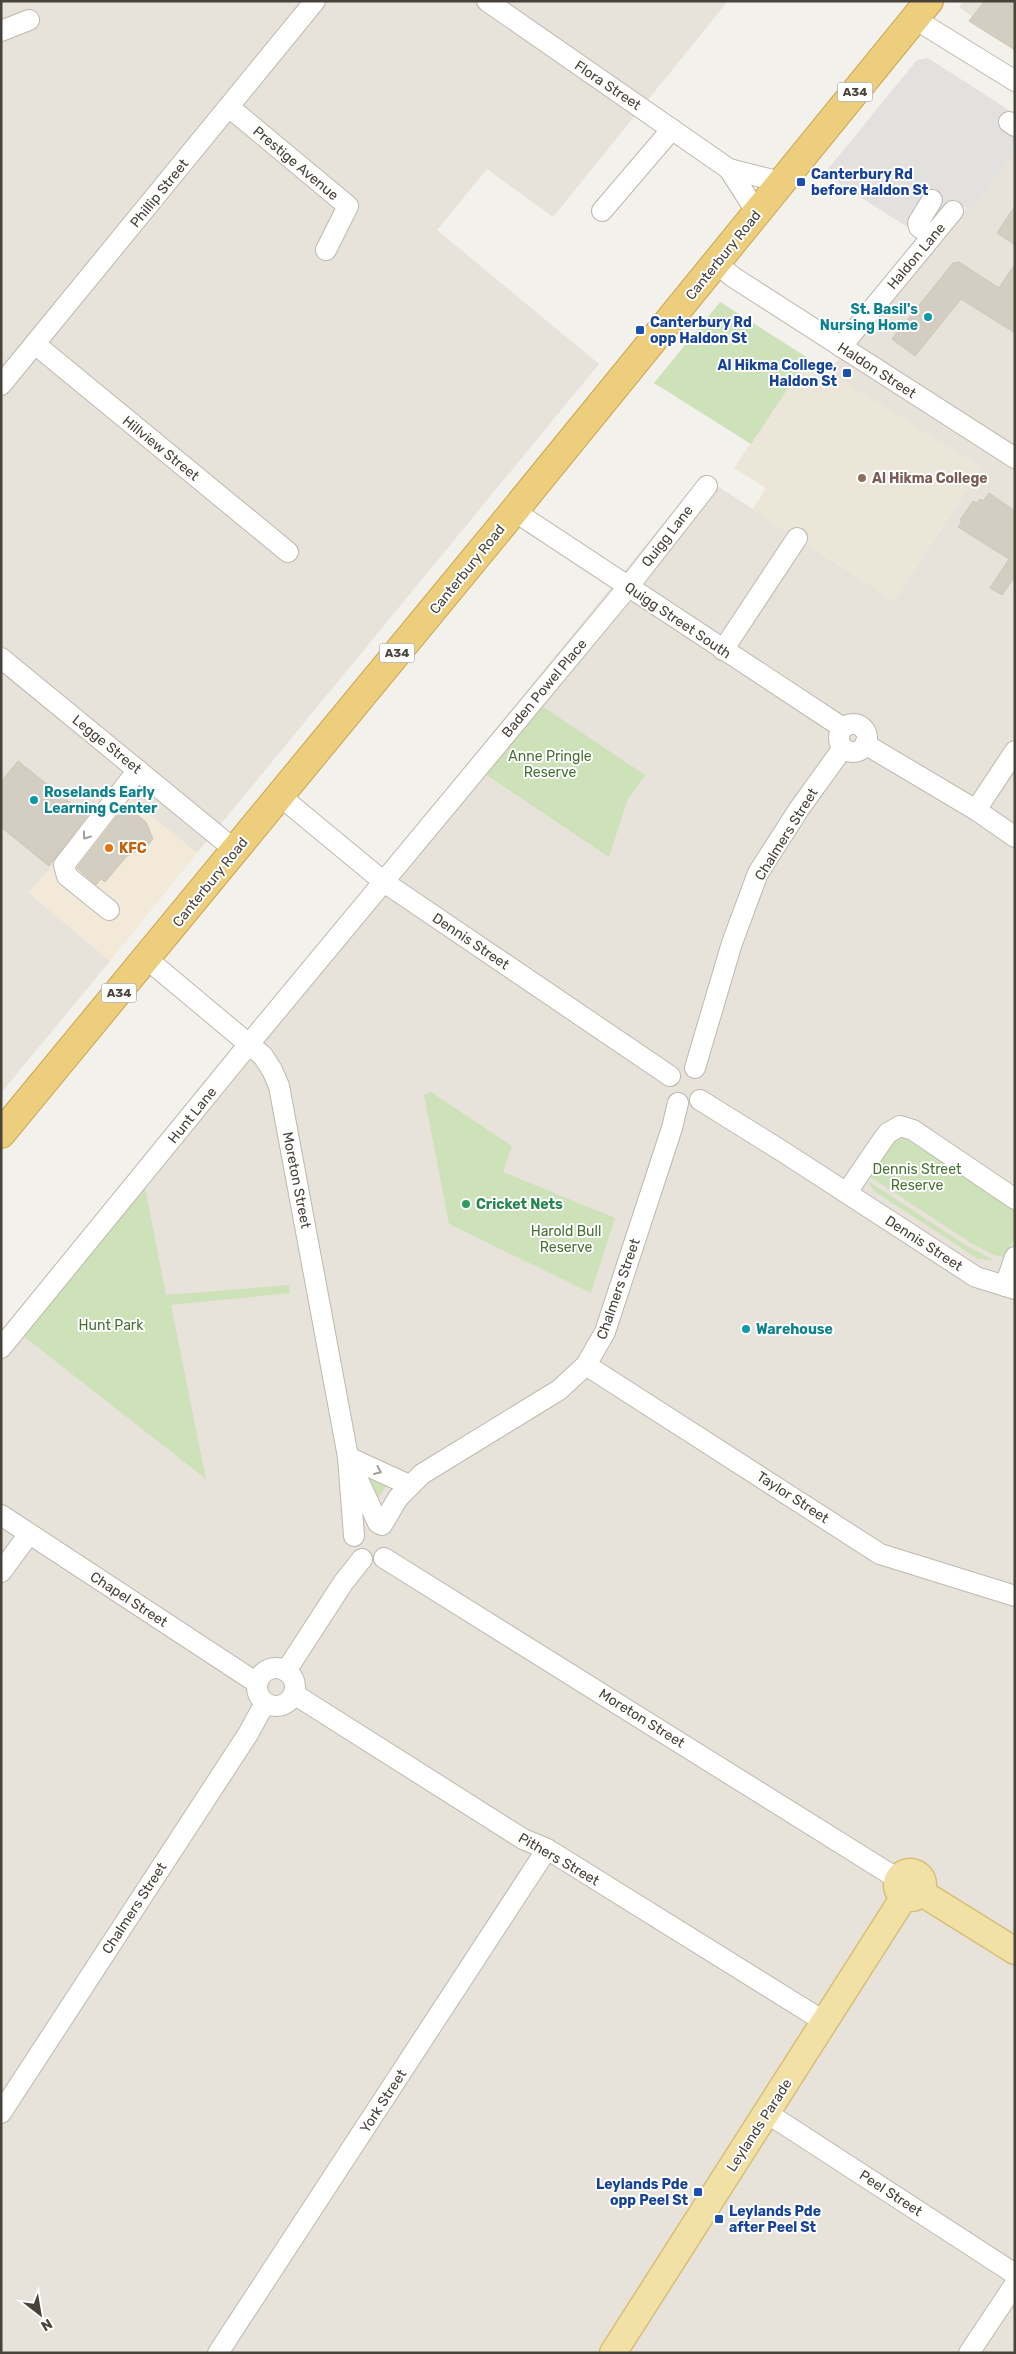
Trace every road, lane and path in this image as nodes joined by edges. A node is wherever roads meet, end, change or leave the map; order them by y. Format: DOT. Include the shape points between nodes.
graph roads {
  1 [pos="315,1"];
  2 [pos="487,1"];
  3 [pos="922,10"];
  4 [pos="29,20"];
  5 [pos="1,31"];
  6 [pos="1015,81"];
  7 [pos="229,107"];
  8 [pos="672,128"];
  9 [pos="729,169"];
  10 [pos="782,182"];
  11 [pos="932,200"];
  12 [pos="602,211"];
  13 [pos="953,211"];
  14 [pos="757,213"];
  15 [pos="932,236"];
  16 [pos="326,250"];
  17 [pos="716,263"];
  18 [pos="34,344"];
  19 [pos="841,347"];
  20 [pos="1,385"];
  21 [pos="1015,458"];
  22 [pos="707,486"];
  23 [pos="514,511"];
  24 [pos="796,538"];
  25 [pos="288,552"];
  26 [pos="628,587"];
  27 [pos="722,650"];
  28 [pos="1,658"];
  29 [pos="843,738"];
  30 [pos="1015,751"];
  31 [pos="138,770"];
  32 [pos="280,796"];
  33 [pos="976,810"];
  34 [pos="1015,837"];
  35 [pos="235,850"];
  36 [pos="384,882"];
  37 [pos="109,910"];
  38 [pos="147,959"];
  39 [pos="250,1044"];
  40 [pos="695,1068"];
  41 [pos="670,1076"];
  42 [pos="700,1100"];
  43 [pos="678,1103"];
  44 [pos="1,1134"];
  45 [pos="847,1192"];
  46 [pos="1015,1199"];
  47 [pos="1015,1257"];
  48 [pos="1010,1287"];
  49 [pos="1,1348"];
  50 [pos="586,1365"];
  51 [pos="348,1457"];
  52 [pos="410,1485"];
  53 [pos="1,1515"];
  54 [pos="380,1524"];
  55 [pos="30,1534"];
  56 [pos="354,1536"];
  57 [pos="384,1558"];
  58 [pos="362,1559"];
  59 [pos="1,1572"];
  60 [pos="1015,1596"];
  61 [pos="286,1671"];
  62 [pos="257,1683"];
  63 [pos="294,1694"];
  64 [pos="265,1703"];
  65 [pos="547,1849"];
  66 [pos="908,1890"];
  67 [pos="1015,1950"];
  68 [pos="825,2022"];
  69 [pos="1,2112"];
  70 [pos="767,2113"];
  71 [pos="1015,2274"];
  72 [pos="1015,2284"];
  73 [pos="218,2353"];
  74 [pos="613,2353"];
  75 [pos="970,2353"];
  1 -- 7 [label="street, Phillip Street"];
  2 -- 8 [label="street, Flora Street"];
  3 -- 6 [label="street"];
  3 -- 10 [label="highway, Canterbury Road / A34"];
  4 -- 5 [label="street"];
  7 -- 16 [label="street, Prestige Avenue" via="348,206"];
  7 -- 18 [label="street, Phillip Street"];
  8 -- 9 [label="street, Flora Street"];
  8 -- 12 [label="street"];
  9 -- 10 [label="street, Flora Street"];
  9 -- 14 [label="street, Flora Street"];
  10 -- 14 [label="highway, Canterbury Road / A34"];
  11 -- 15 [label="street" via="918,223"];
  13 -- 15 [label="street, Haldon Lane"];
  14 -- 17 [label="highway, Canterbury Road / A34"];
  15 -- 19 [label="street, Haldon Lane"];
  17 -- 19 [label="street, Haldon Street"];
  17 -- 23 [label="highway, Canterbury Road / A34"];
  18 -- 20 [label="street, Phillip Street"];
  18 -- 25 [label="street, Hillview Street"];
  19 -- 21 [label="street, Haldon Street"];
  22 -- 26 [label="street, Quigg Lane"];
  23 -- 26 [label="street, Quigg Street South"];
  23 -- 32 [label="highway, Canterbury Road / A34"];
  24 -- 27 [label="street"];
  26 -- 27 [label="street, Quigg Street South"];
  26 -- 36 [label="street, Baden Powel Place"];
  27 -- 29 [label="street, Quigg Street South"];
  28 -- 31 [label="street, Legge Street"];
  29 -- 33 [label="street" via="850,724 859,725 865,731 865,744"];
  29 -- 40 [label="street, Chalmers Street" via="758,873 732,943"];
  30 -- 33 [label="street"];
  31 -- 35 [label="street, Legge Street"];
  31 -- 37 [label="street, one-way" via="64,865 68,876"];
  32 -- 35 [label="highway, Canterbury Road / A34"];
  32 -- 36 [label="street, Dennis Street"];
  33 -- 34 [label="street"];
  35 -- 38 [label="highway, Canterbury Road / A34"];
  36 -- 39 [label="street, Hunt Lane"];
  36 -- 41 [label="street, Dennis Street"];
  38 -- 39 [label="street, Moreton Street"];
  38 -- 44 [label="highway, Canterbury Road / A34"];
  39 -- 49 [label="street, Hunt Lane"];
  39 -- 51 [label="street, Moreton Street" via="263,1056 279,1086"];
  40 -- 41 [label="street" via="684,1066"];
  40 -- 42 [label="street" via="706,1083"];
  41 -- 43 [label="street" via="667,1088"];
  42 -- 43 [label="street" via="689,1105"];
  42 -- 45 [label="street, Dennis Street"];
  43 -- 50 [label="street, Chalmers Street" via="605,1332"];
  45 -- 46 [label="street" via="888,1133 900,1126 913,1130"];
  45 -- 48 [label="street, Dennis Street" via="976,1277"];
  47 -- 48 [label="street, Dennis Street"];
  50 -- 52 [label="street, Chalmers Street" via="559,1390 438,1463"];
  50 -- 60 [label="street, Taylor Street" via="880,1554"];
  51 -- 52 [label="street, one-way"];
  51 -- 54 [label="street, Moreton Street"];
  51 -- 56 [label="street, Moreton Street"];
  52 -- 54 [label="street, Chalmers Street"];
  53 -- 55 [label="street, Chapel Street"];
  54 -- 56 [label="street" via="366,1524"];
  54 -- 57 [label="street" via="391,1535 392,1541 392,1548"];
  55 -- 59 [label="street"];
  55 -- 62 [label="street, Chapel Street"];
  56 -- 58 [label="street" via="354,1549"];
  57 -- 58 [label="street" via="375,1562"];
  57 -- 66 [label="street, Moreton Street"];
  58 -- 61 [label="street"];
  61 -- 62 [label="street" via="269,1670"];
  61 -- 63 [label="street" via="295,1684"];
  62 -- 64 [label="street" via="258,1695"];
  63 -- 64 [label="street" via="292,1700 282,1706"];
  63 -- 65 [label="street, Pithers Street" via="523,1839"];
  64 -- 69 [label="street, Chalmers Street" via="248,1734"];
  65 -- 68 [label="street, Pithers Street"];
  65 -- 73 [label="street, York Street"];
  66 -- 67 [label="main road, Moreton Street"];
  66 -- 68 [label="main road, Leylands Parade"];
  68 -- 70 [label="main road, Leylands Parade"];
  70 -- 71 [label="street, Peel Street"];
  70 -- 74 [label="main road, Leylands Parade"];
  72 -- 75 [label="street"];
}
